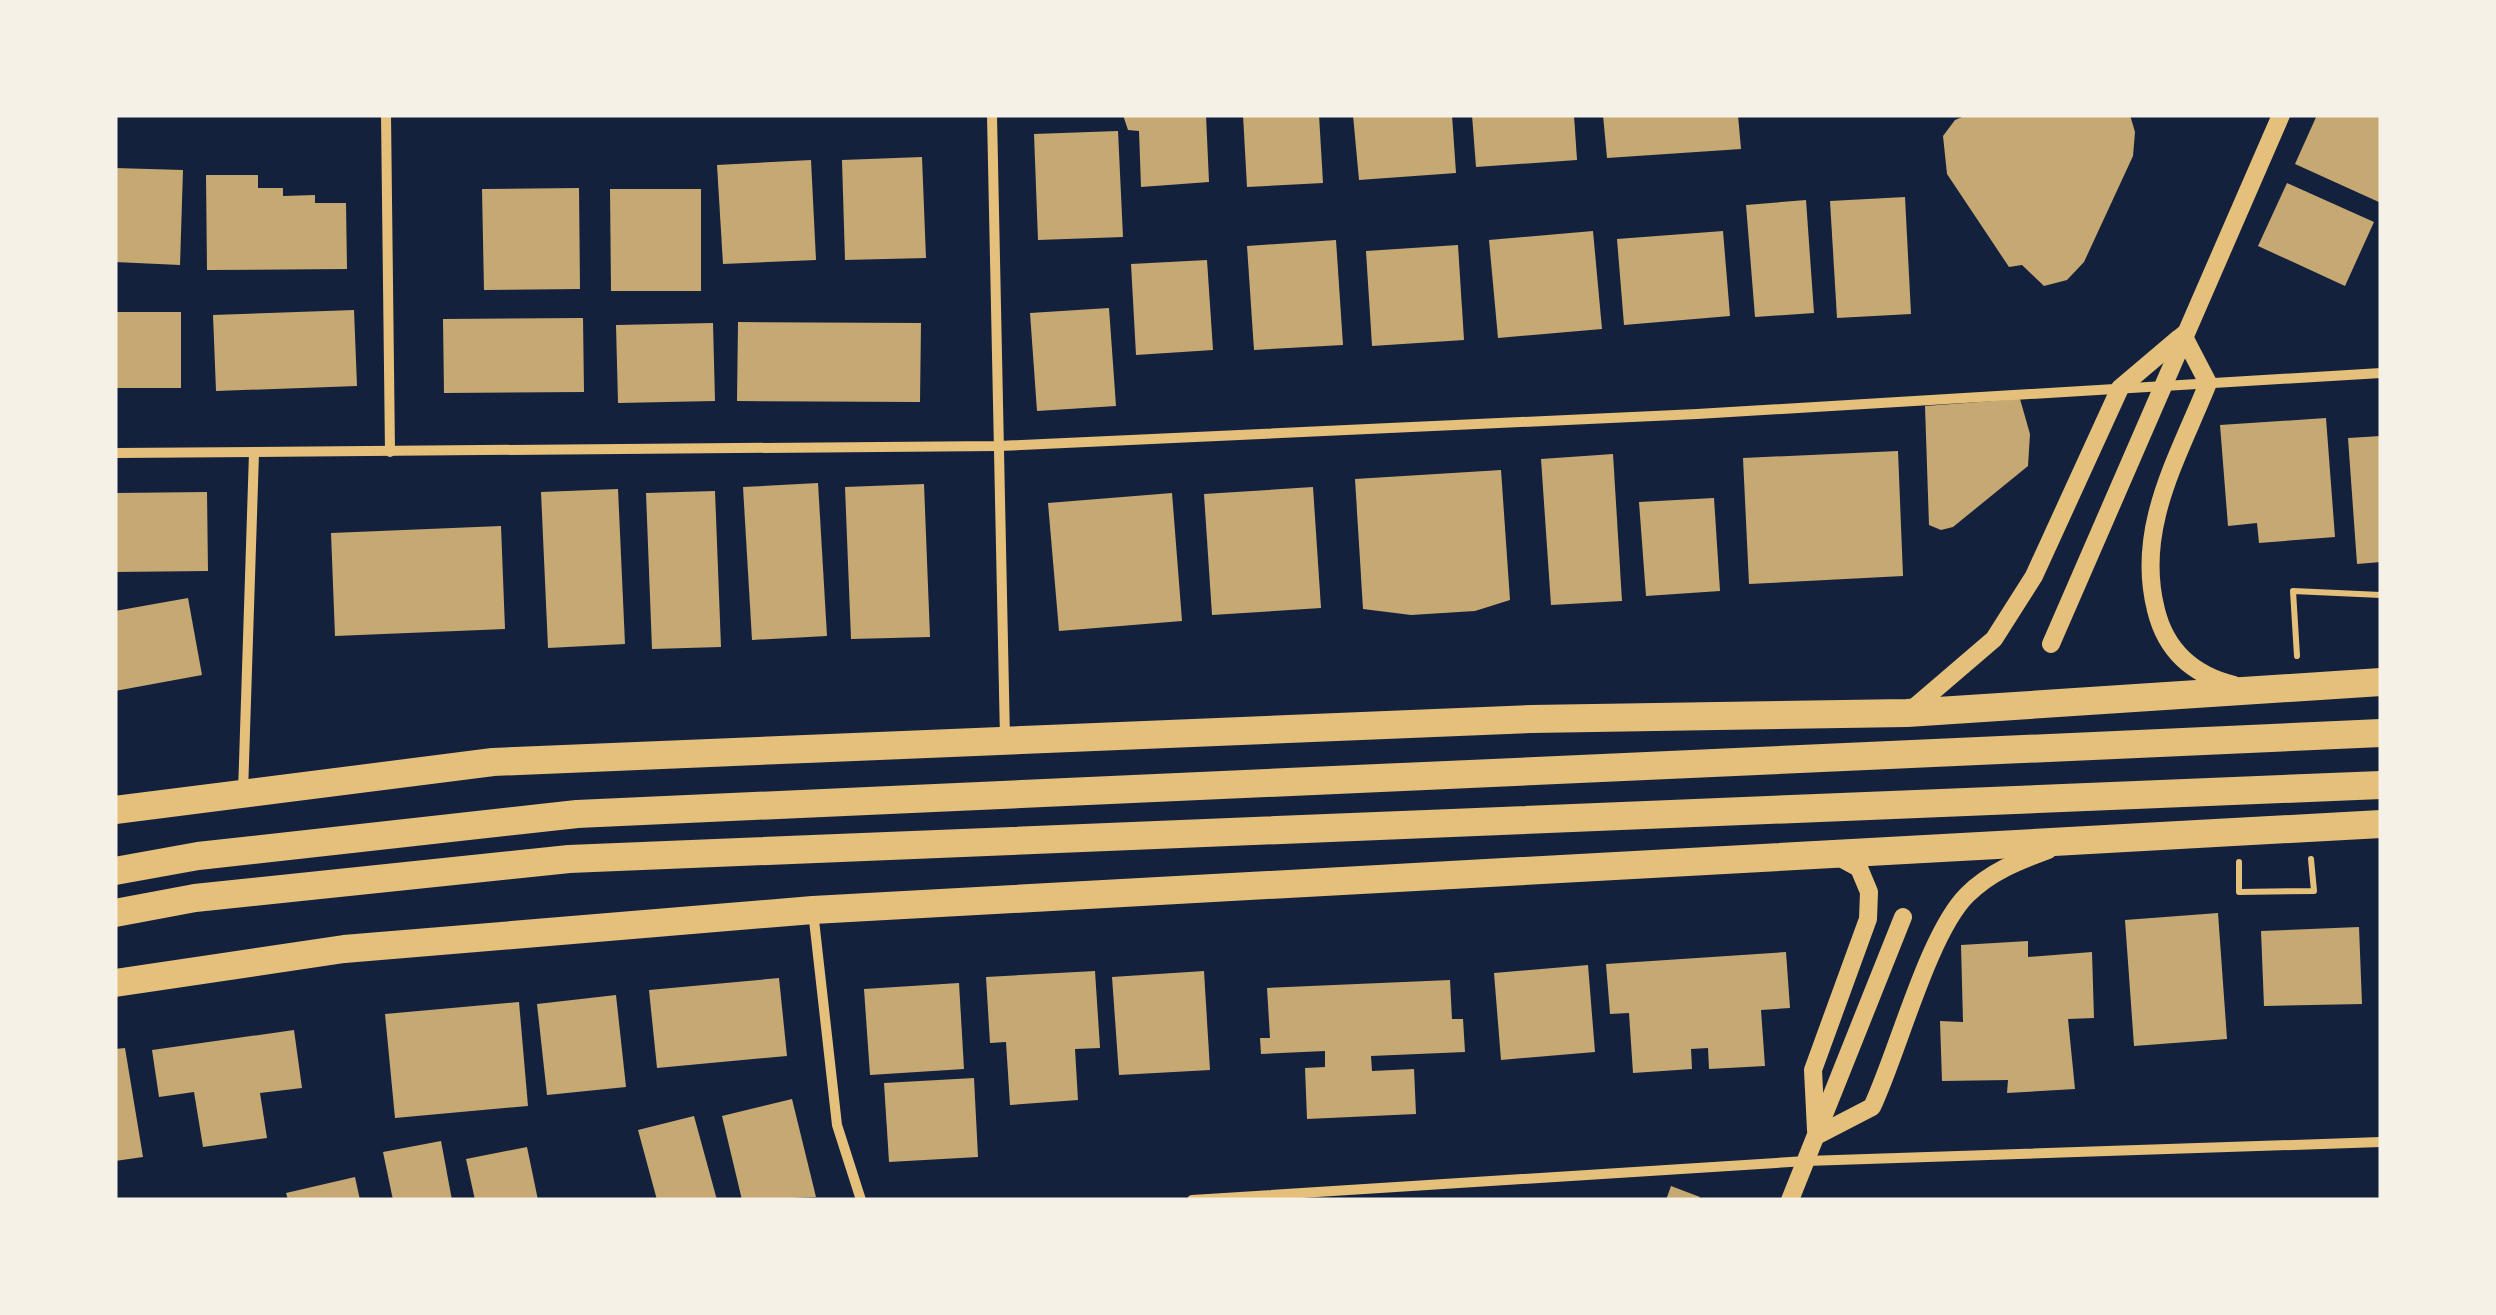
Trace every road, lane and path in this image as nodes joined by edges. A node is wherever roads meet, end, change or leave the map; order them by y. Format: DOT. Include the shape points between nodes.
graph roads {
  1 [pos="386,115"];
  2 [pos="992,115"];
  3 [pos="2281,115"];
  4 [pos="2183,335"];
  5 [pos="2381,373"];
  6 [pos="2208,383"];
  7 [pos="2160,386"];
  8 [pos="2120,388"];
  9 [pos="999,446"];
  10 [pos="390,452"];
  11 [pos="115,453"];
  12 [pos="254,453"];
  13 [pos="2293,591"];
  14 [pos="2381,594"];
  15 [pos="2050,644"];
  16 [pos="2381,682"];
  17 [pos="2258,690"];
  18 [pos="1906,714"];
  19 [pos="2381,734"];
  20 [pos="1005,741"];
  21 [pos="2381,785"];
  22 [pos="243,794"];
  23 [pos="115,810"];
  24 [pos="2381,824"];
  25 [pos="2070,842"];
  26 [pos="1839,856"];
  27 [pos="115,870"];
  28 [pos="2314,891"];
  29 [pos="2240,892"];
  30 [pos="813,910"];
  31 [pos="115,914"];
  32 [pos="1903,917"];
  33 [pos="115,983"];
  34 [pos="1816,1136"];
  35 [pos="2381,1142"];
  36 [pos="1806,1161"];
  37 [pos="861,1200"];
  38 [pos="1198,1200"];
  39 [pos="1790,1200"];
  1 -- 10 [label="street"];
  2 -- 9 [label="street"];
  3 -- 4 [label="street"];
  4 -- 6 [label="street"];
  4 -- 7 [label="street"];
  4 -- 8 [label="street"];
  5 -- 6 [label="street"];
  6 -- 7 [label="street"];
  6 -- 17 [label="street" via="2152,528 2150,588 2161,632 2180,659 2209,679"];
  7 -- 8 [label="street"];
  7 -- 15 [label="street"];
  8 -- 9 [label="street"];
  8 -- 18 [label="street" via="2034,576 1994,639"];
  9 -- 10 [label="street"];
  9 -- 20 [label="street"];
  10 -- 12 [label="street"];
  11 -- 12 [label="street"];
  12 -- 22 [label="street"];
  13 -- 14 [label="path"];
  16 -- 17 [label="highway"];
  17 -- 18 [label="highway"];
  18 -- 20 [label="highway" via="1531,719"];
  19 -- 27 [label="highway" via="577,814"];
  20 -- 22 [label="highway" via="493,762"];
  21 -- 31 [label="highway" via="569,858 195,898"];
  22 -- 23 [label="highway"];
  24 -- 25 [label="highway"];
  25 -- 26 [label="highway"];
  25 -- 34 [label="street" via="2004,866 1966,896 1944,926 1872,1107"];
  26 -- 30 [label="highway"];
  26 -- 34 [label="street" via="1859,868 1869,892 1868,919 1813,1070"];
  28 -- 29 [label="path"];
  30 -- 33 [label="highway" via="344,949"];
  30 -- 37 [label="street" via="837,1125"];
  32 -- 34 [label="street"];
  34 -- 36 [label="street"];
  35 -- 36 [label="street"];
  36 -- 38 [label="street"];
  36 -- 39 [label="street"];
}
